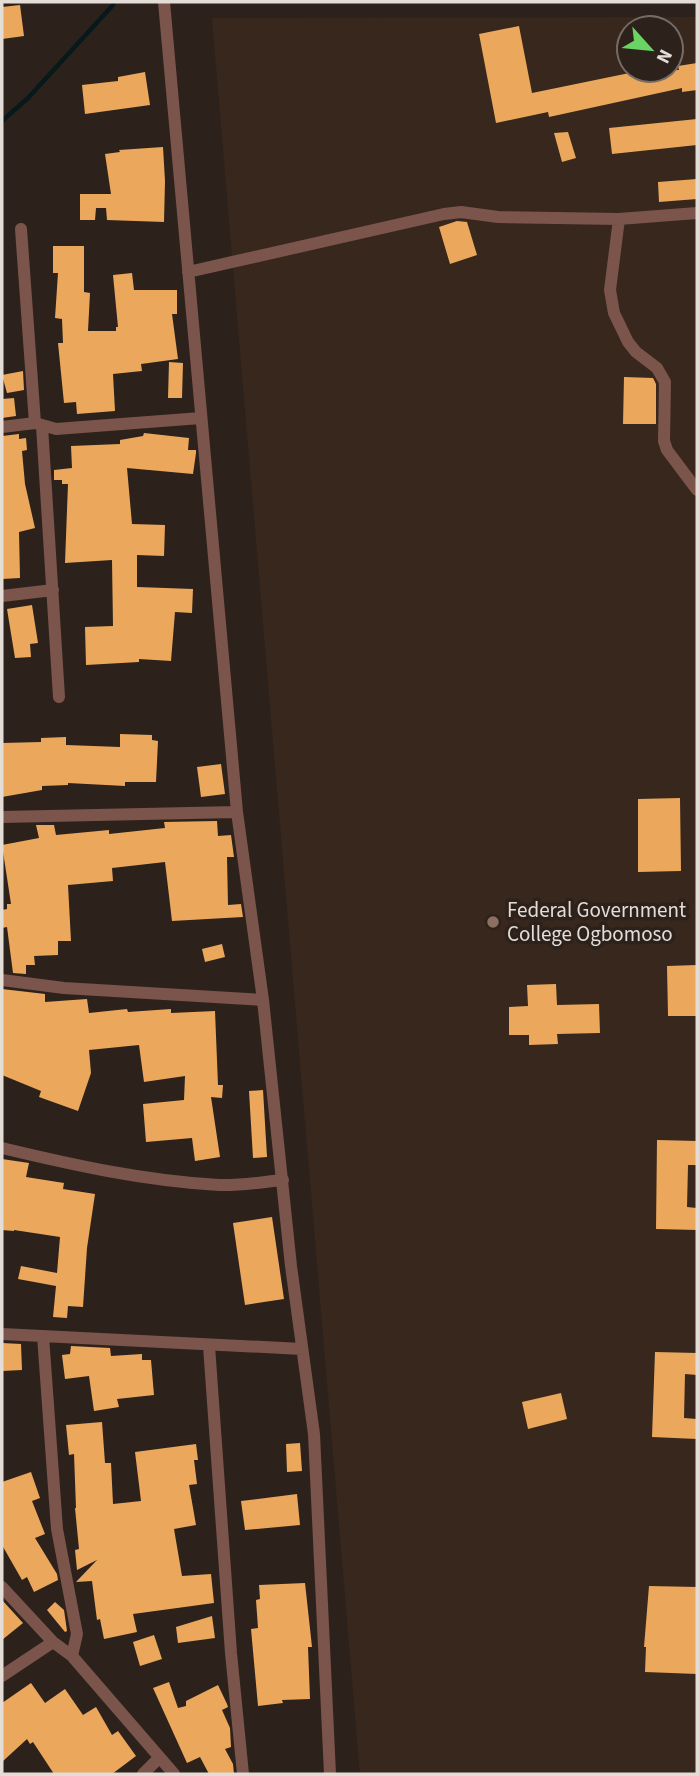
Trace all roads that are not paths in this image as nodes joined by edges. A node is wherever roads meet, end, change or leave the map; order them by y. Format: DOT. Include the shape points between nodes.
graph roads {
  1 [pos="164,2"];
  2 [pos="697,213"];
  3 [pos="619,219"];
  4 [pos="22,229"];
  5 [pos="188,272"];
  6 [pos="201,418"];
  7 [pos="38,424"];
  8 [pos="2,427"];
  9 [pos="697,490"];
  10 [pos="53,590"];
  11 [pos="2,596"];
  12 [pos="59,697"];
  13 [pos="237,812"];
  14 [pos="2,817"];
  15 [pos="2,980"];
  16 [pos="263,1000"];
  17 [pos="2,1148"];
  18 [pos="283,1181"];
  19 [pos="2,1334"];
  20 [pos="43,1336"];
  21 [pos="209,1346"];
  22 [pos="302,1349"];
  23 [pos="2,1587"];
  24 [pos="52,1642"];
  25 [pos="72,1656"];
  26 [pos="2,1676"];
  27 [pos="159,1758"];
  28 [pos="143,1774"];
  29 [pos="174,1774"];
  30 [pos="243,1774"];
  31 [pos="330,1774"];
  1 -- 5 [label="street"];
  2 -- 3 [label="street"];
  3 -- 5 [label="street" via="444,214"];
  3 -- 9 [label="street" via="610,290 614,313 628,342 657,368 665,382 664,442"];
  4 -- 7 [label="street"];
  5 -- 6 [label="street"];
  6 -- 7 [label="street" via="55,429"];
  6 -- 13 [label="street"];
  7 -- 8 [label="street"];
  7 -- 10 [label="street"];
  10 -- 11 [label="street"];
  10 -- 12 [label="street"];
  13 -- 14 [label="street"];
  13 -- 16 [label="street"];
  15 -- 16 [label="street"];
  16 -- 18 [label="street"];
  17 -- 18 [label="street" via="103,1172 163,1180 221,1185"];
  18 -- 22 [label="street"];
  19 -- 20 [label="street"];
  20 -- 21 [label="street"];
  20 -- 25 [label="street" via="57,1529 77,1634"];
  21 -- 22 [label="street"];
  21 -- 30 [label="street"];
  22 -- 31 [label="street" via="314,1434"];
  23 -- 24 [label="street"];
  24 -- 25 [label="street"];
  24 -- 26 [label="street"];
  25 -- 27 [label="street"];
  27 -- 28 [label="street"];
  27 -- 29 [label="street"];
}
